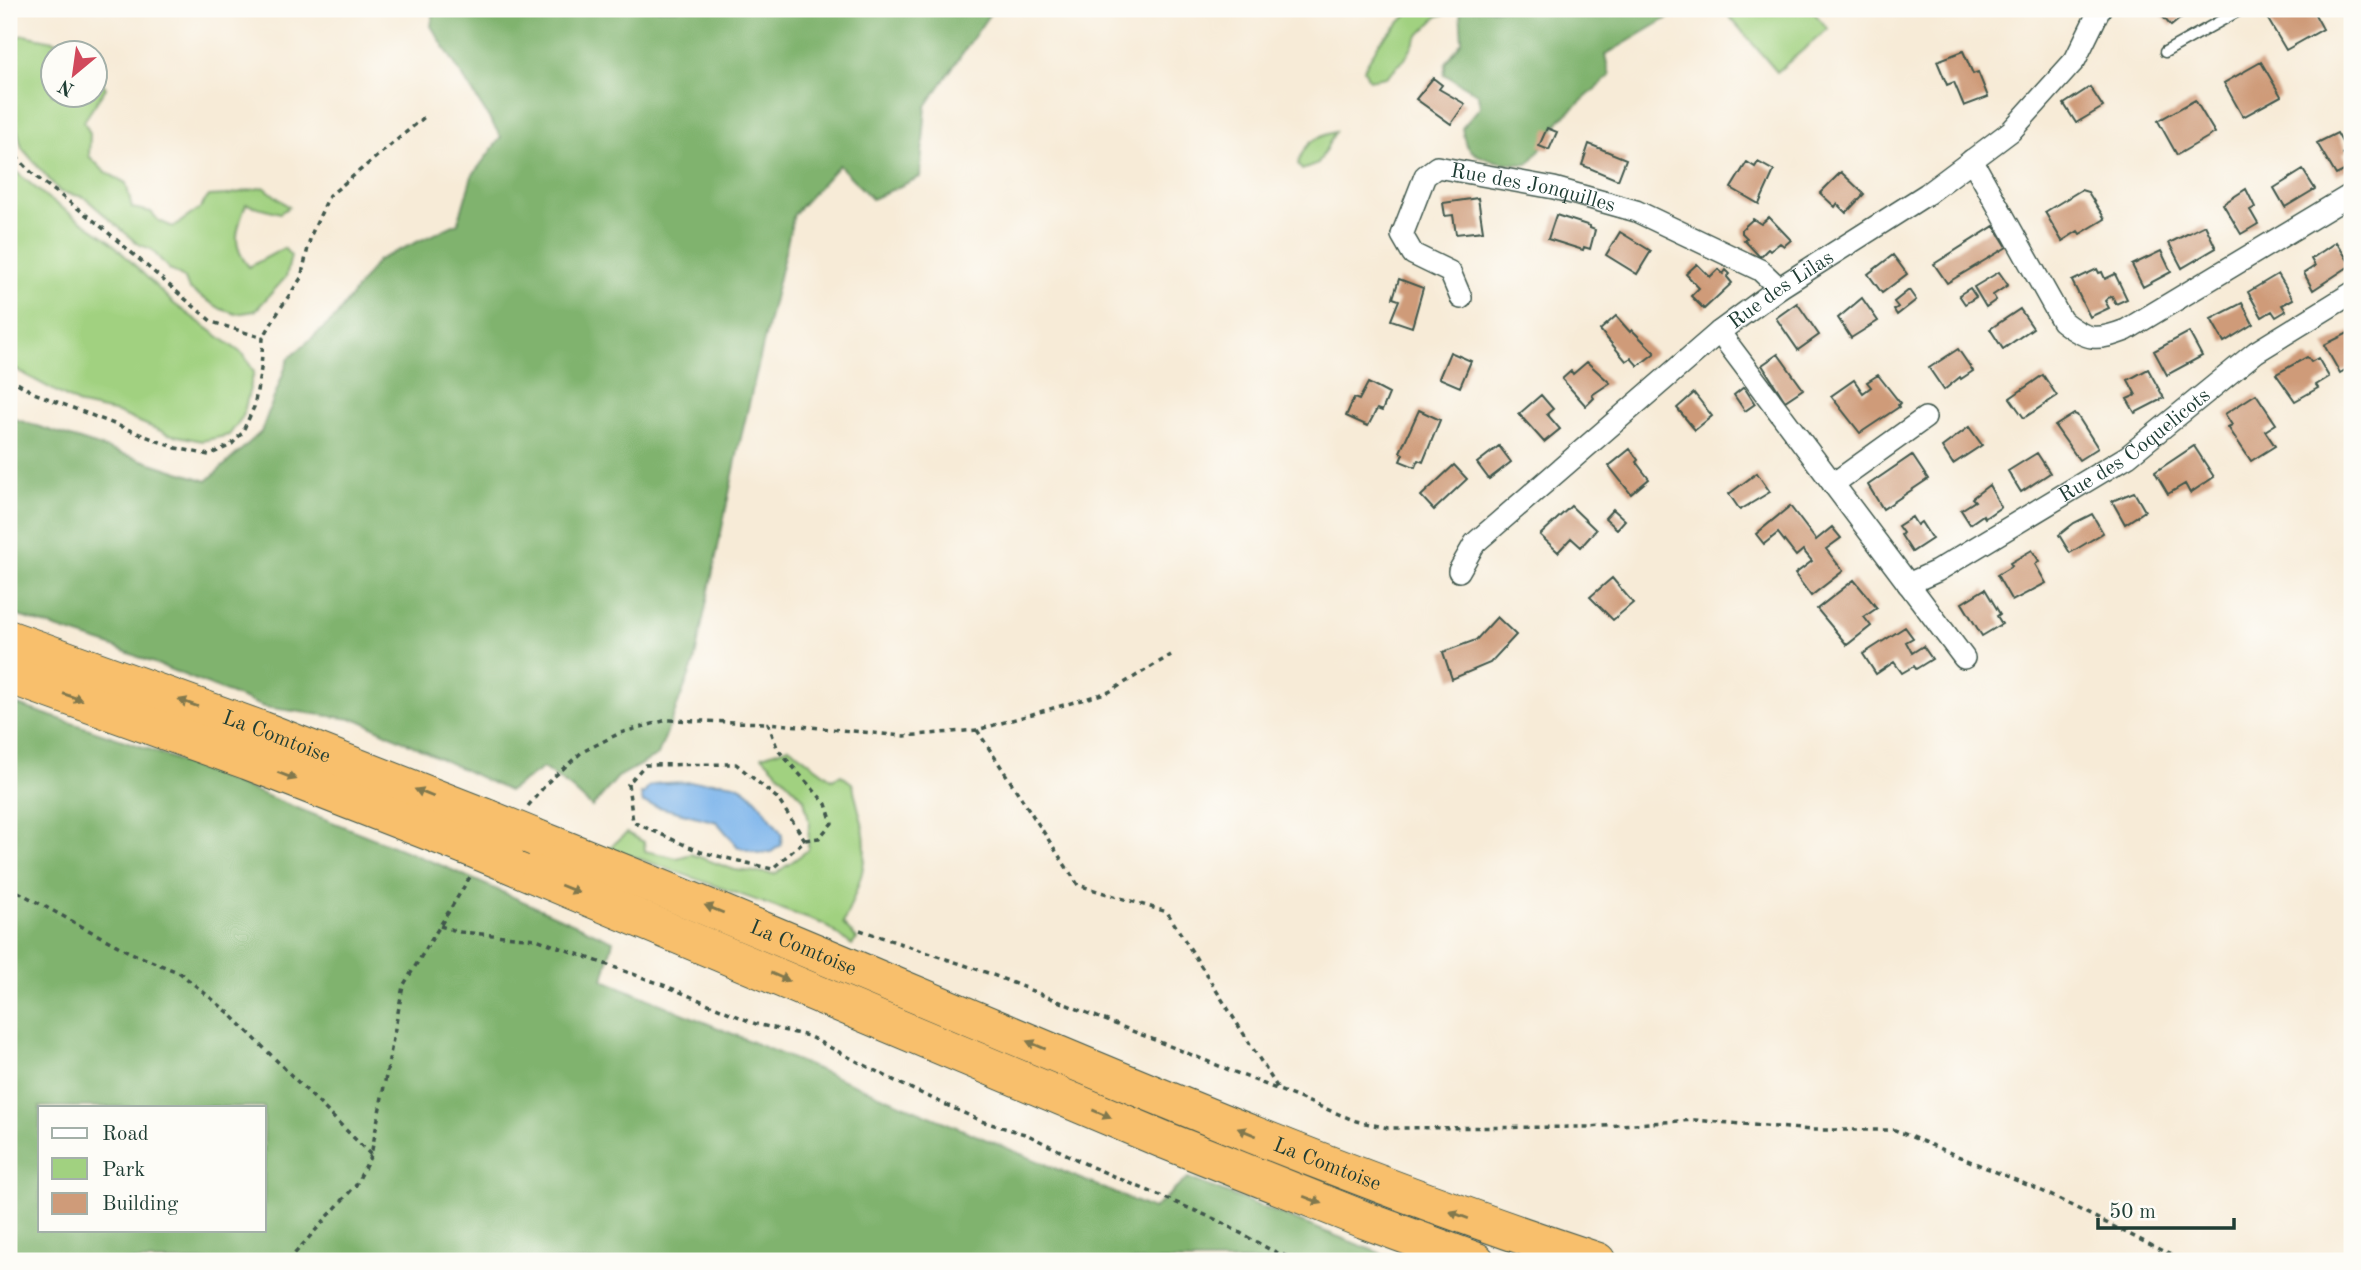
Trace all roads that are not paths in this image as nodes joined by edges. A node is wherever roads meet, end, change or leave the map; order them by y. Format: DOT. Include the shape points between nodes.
graph roads {
  1 [pos="2101,9"];
  2 [pos="2242,9"];
  3 [pos="2165,52"];
  4 [pos="1972,160"];
  5 [pos="2352,194"];
  6 [pos="1779,288"];
  7 [pos="2352,293"];
  8 [pos="1461,298"];
  9 [pos="1719,332"];
  10 [pos="1925,418"];
  11 [pos="1833,484"];
  12 [pos="1459,571"];
  13 [pos="1908,584"];
  14 [pos="9,639"];
  15 [pos="1964,658"];
  16 [pos="9,675"];
  17 [pos="484,849"];
  18 [pos="1476,1261"];
  19 [pos="1597,1261"];
  1 -- 4 [label="street, Rue des Lilas" via="2075,60 2011,131"];
  2 -- 3 [label="lane"];
  4 -- 5 [label="street" via="2062,321 2078,334 2101,340 2126,330"];
  4 -- 6 [label="street, Rue des Lilas"];
  6 -- 8 [label="street, Rue des Jonquilles" via="1760,270 1636,211 1554,188 1437,167 1424,176 1402,235 1413,254 1450,272"];
  6 -- 9 [label="street, Rue des Lilas"];
  7 -- 13 [label="street, Rue des Coquelicots" via="2256,352 2127,456"];
  9 -- 11 [label="street"];
  9 -- 12 [label="street, Rue des Lilas" via="1475,543"];
  10 -- 11 [label="street"];
  11 -- 13 [label="street"];
  13 -- 15 [label="street"];
  17 -- 14 [label="highway, La Comtoise, one-way" via="262,730"];
  16 -- 17 [label="highway, La Comtoise, one-way"];
  17 -- 18 [label="highway, La Comtoise, one-way" via="1187,1150"];
  19 -- 17 [label="highway, La Comtoise, one-way, bridge" via="1475,1221 1302,1155 754,925 530,824"];
}
